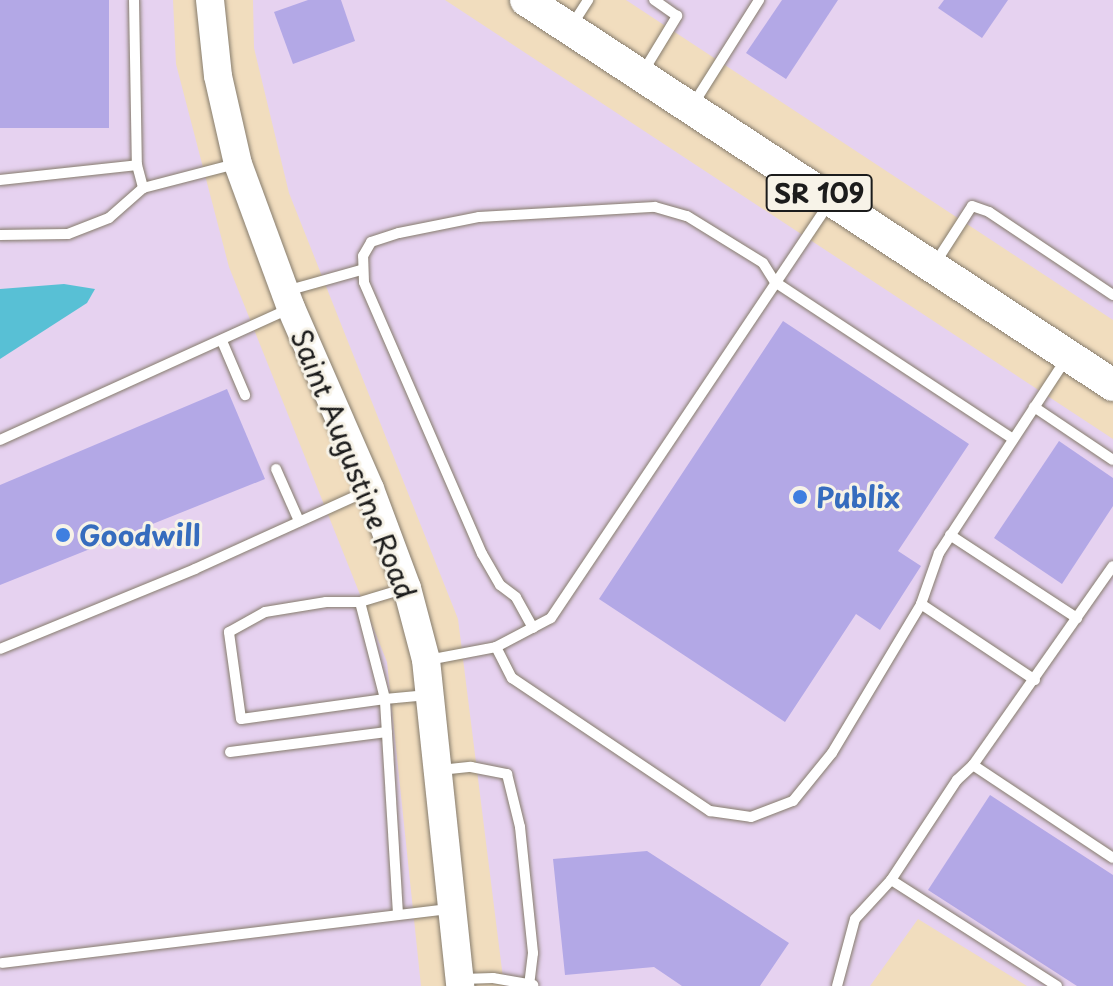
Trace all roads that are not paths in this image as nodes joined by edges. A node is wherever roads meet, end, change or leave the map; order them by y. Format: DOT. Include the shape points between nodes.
graph roads {
  1 [pos="134,0"];
  2 [pos="210,0"];
  3 [pos="588,0"];
  4 [pos="654,0"];
  5 [pos="759,0"];
  6 [pos="533,2"];
  7 [pos="569,30"];
  8 [pos="641,76"];
  9 [pos="691,108"];
  10 [pos="238,164"];
  11 [pos="137,165"];
  12 [pos="0,180"];
  13 [pos="143,188"];
  14 [pos="831,200"];
  15 [pos="0,235"];
  16 [pos="933,267"];
  17 [pos="361,270"];
  18 [pos="775,282"];
  19 [pos="1113,295"];
  20 [pos="288,299"];
  21 [pos="222,341"];
  22 [pos="1068,355"];
  23 [pos="1113,385"];
  24 [pos="245,395"];
  25 [pos="1034,407"];
  26 [pos="1013,439"];
  27 [pos="0,440"];
  28 [pos="1113,460"];
  29 [pos="276,469"];
  30 [pos="370,489"];
  31 [pos="299,521"];
  32 [pos="950,535"];
  33 [pos="1113,566"];
  34 [pos="407,588"];
  35 [pos="360,602"];
  36 [pos="921,604"];
  37 [pos="1077,618"];
  38 [pos="533,628"];
  39 [pos="496,647"];
  40 [pos="0,649"];
  41 [pos="426,660"];
  42 [pos="1035,680"];
  43 [pos="430,695"];
  44 [pos="385,699"];
  45 [pos="387,732"];
  46 [pos="230,752"];
  47 [pos="973,765"];
  48 [pos="438,770"];
  49 [pos="1113,858"];
  50 [pos="891,880"];
  51 [pos="452,908"];
  52 [pos="398,914"];
  53 [pos="2,963"];
  54 [pos="460,983"];
  55 [pos="532,985"];
  56 [pos="837,986"];
  57 [pos="1057,986"];
  1 -- 11 [label="lane"];
  2 -- 10 [label="main road, Saint Augustine Road" via="218,76"];
  3 -- 7 [label="lane"];
  4 -- 8 [label="lane" via="677,16"];
  5 -- 9 [label="lane"];
  6 -- 7 [label="main road, SR 109"];
  7 -- 8 [label="main road, SR 109"];
  8 -- 9 [label="main road, SR 109"];
  9 -- 14 [label="main road, SR 109"];
  10 -- 13 [label="lane"];
  10 -- 20 [label="main road, Saint Augustine Road"];
  11 -- 12 [label="lane"];
  11 -- 13 [label="lane"];
  13 -- 15 [label="lane" via="109,218 68,234"];
  14 -- 16 [label="main road, SR 109"];
  14 -- 18 [label="lane"];
  16 -- 19 [label="lane" via="972,206 989,212"];
  16 -- 22 [label="main road, SR 109"];
  17 -- 18 [label="lane" via="371,242 399,233 479,217 655,207 687,216 763,263"];
  17 -- 20 [label="lane"];
  17 -- 38 [label="lane" via="482,554"];
  18 -- 26 [label="lane"];
  18 -- 38 [label="lane" via="551,618"];
  20 -- 21 [label="lane"];
  20 -- 30 [label="main road, Saint Augustine Road"];
  21 -- 24 [label="lane"];
  21 -- 27 [label="lane"];
  22 -- 23 [label="main road, SR 109"];
  22 -- 25 [label="lane"];
  25 -- 26 [label="lane"];
  25 -- 28 [label="lane"];
  26 -- 32 [label="lane"];
  29 -- 31 [label="lane"];
  30 -- 31 [label="lane"];
  30 -- 34 [label="main road, Saint Augustine Road"];
  31 -- 40 [label="lane"];
  32 -- 36 [label="lane"];
  32 -- 37 [label="lane"];
  33 -- 37 [label="lane"];
  34 -- 35 [label="lane"];
  34 -- 41 [label="main road, Saint Augustine Road"];
  35 -- 44 [label="lane"];
  35 -- 44 [label="lane" via="265,612 229,632 241,719"];
  36 -- 39 [label="lane" via="832,753 793,801 751,817 710,811 667,784 512,678"];
  36 -- 42 [label="lane"];
  37 -- 42 [label="lane"];
  38 -- 39 [label="lane"];
  39 -- 41 [label="lane"];
  41 -- 43 [label="main road, Saint Augustine Road"];
  42 -- 47 [label="lane"];
  43 -- 44 [label="lane"];
  43 -- 48 [label="main road, Saint Augustine Road"];
  44 -- 45 [label="lane"];
  45 -- 46 [label="lane"];
  45 -- 52 [label="lane"];
  47 -- 49 [label="lane"];
  47 -- 50 [label="lane" via="957,780"];
  48 -- 51 [label="main road, Saint Augustine Road"];
  48 -- 55 [label="lane" via="471,767 507,774 520,827"];
  50 -- 56 [label="lane" via="855,919"];
  50 -- 57 [label="lane"];
  51 -- 52 [label="lane"];
  51 -- 54 [label="main road, Saint Augustine Road"];
  52 -- 53 [label="lane"];
  54 -- 55 [label="lane" via="493,978"];
}
